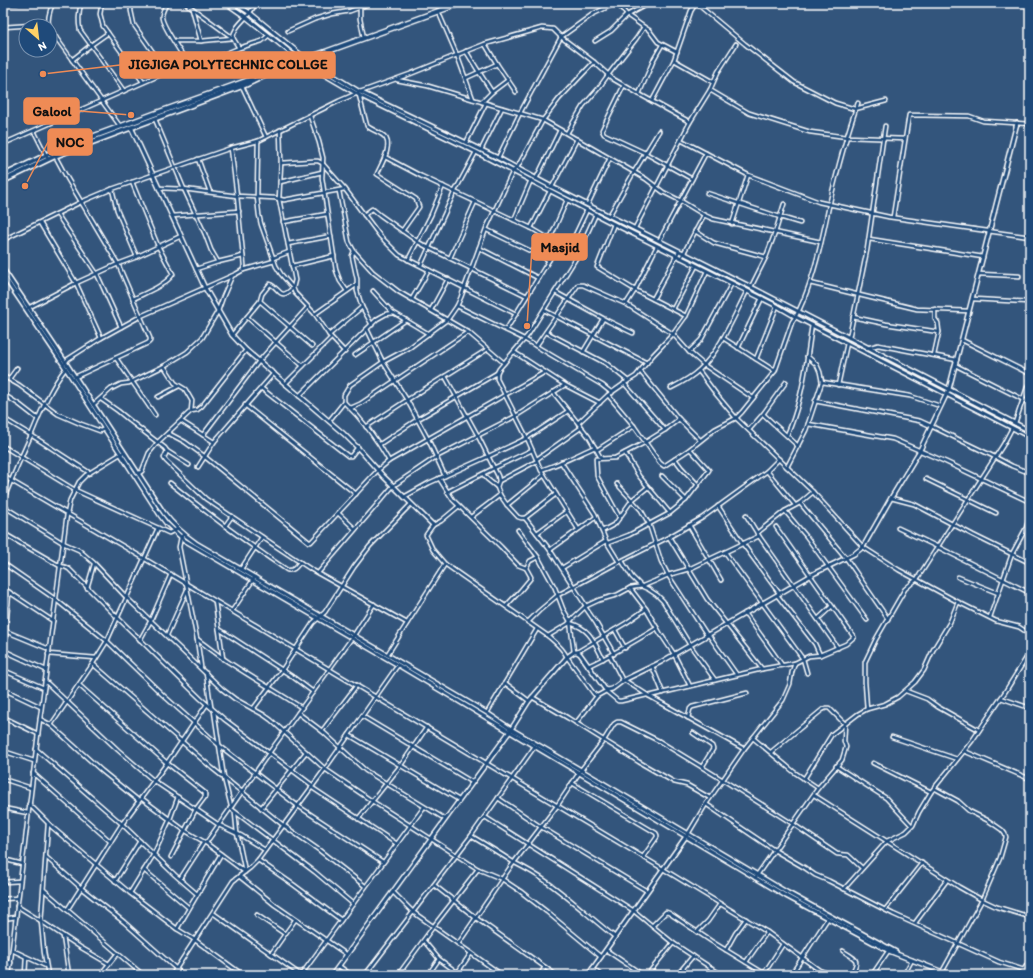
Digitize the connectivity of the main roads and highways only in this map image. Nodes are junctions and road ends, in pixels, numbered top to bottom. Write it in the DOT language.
graph roads {
  1 [pos="226,3"];
  2 [pos="235,3"];
  3 [pos="461,3"];
  4 [pos="306,59"];
  5 [pos="301,61"];
  6 [pos="264,76"];
  7 [pos="358,94"];
  8 [pos="1017,123"];
  9 [pos="130,127"];
  10 [pos="54,154"];
  11 [pos="47,157"];
  12 [pos="3,176"];
  13 [pos="3,181"];
  14 [pos="3,269"];
  15 [pos="3,275"];
  16 [pos="28,308"];
  17 [pos="65,365"];
  18 [pos="949,389"];
  19 [pos="947,394"];
  20 [pos="1030,431"];
  21 [pos="1030,437"];
  22 [pos="122,453"];
  23 [pos="433,525"];
  24 [pos="176,530"];
  25 [pos="182,536"];
  26 [pos="254,579"];
  27 [pos="353,637"];
  28 [pos="510,730"];
  29 [pos="687,835"];
  30 [pos="1030,960"];
  31 [pos="332,975"];
  32 [pos="588,975"];
  33 [pos="950,975"];
  34 [pos="1021,975"];
  1 -- 5 [label="main road"];
  2 -- 4 [label="main road"];
  3 -- 4 [label="highway"];
  4 -- 5 [label="highway"];
  4 -- 7 [label="main road"];
  5 -- 6 [label="highway"];
  5 -- 7 [label="main road"];
  6 -- 9 [label="highway"];
  6 -- 10 [label="highway"];
  7 -- 18 [label="main road"];
  7 -- 19 [label="main road"];
  8 -- 18 [label="main road"];
  9 -- 10 [label="highway"];
  9 -- 23 [label="main road"];
  10 -- 11 [label="highway"];
  11 -- 12 [label="highway"];
  11 -- 13 [label="highway"];
  14 -- 16 [label="main road"];
  15 -- 16 [label="main road"];
  16 -- 17 [label="main road"];
  17 -- 22 [label="main road"];
  17 -- 22 [label="main road"];
  18 -- 19 [label="main road"];
  18 -- 20 [label="main road"];
  19 -- 21 [label="main road"];
  19 -- 28 [label="main road"];
  22 -- 24 [label="main road"];
  22 -- 24 [label="main road"];
  24 -- 25 [label="main road"];
  25 -- 26 [label="main road"];
  25 -- 26 [label="main road"];
  26 -- 27 [label="main road"];
  27 -- 28 [label="main road"];
  27 -- 28 [label="main road"];
  28 -- 29 [label="main road"];
  28 -- 31 [label="main road"];
  29 -- 32 [label="main road"];
  29 -- 33 [label="main road"];
  30 -- 34 [label="main road"];
}
